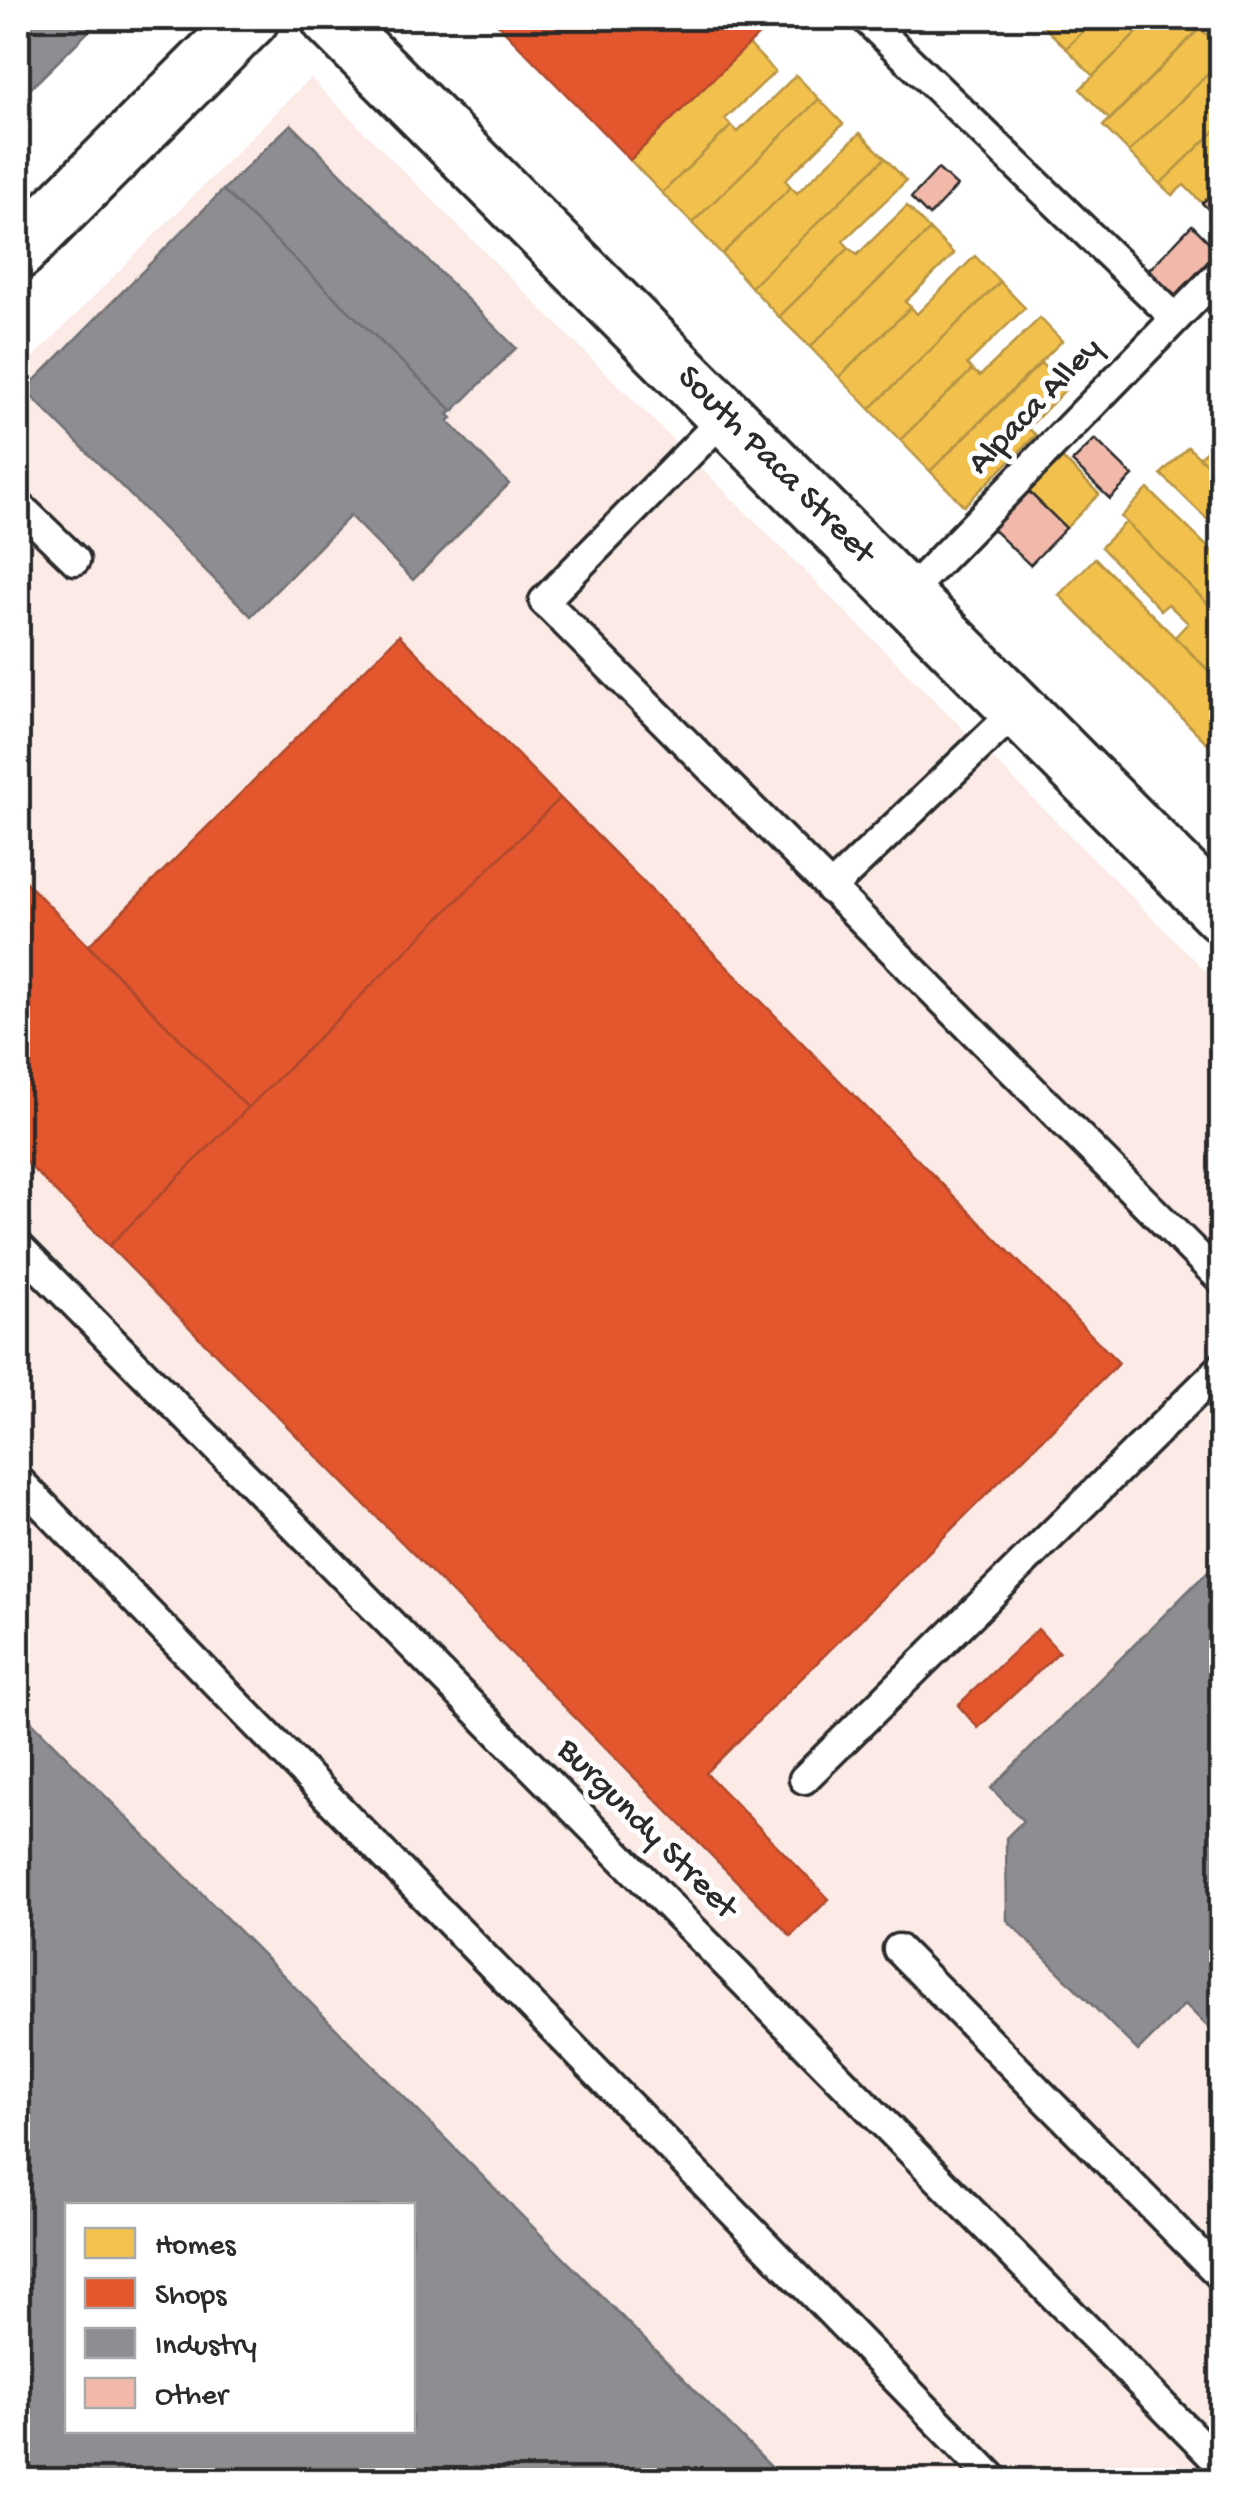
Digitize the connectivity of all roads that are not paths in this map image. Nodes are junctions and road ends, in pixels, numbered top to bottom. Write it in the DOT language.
graph roads {
  1 [pos="252,18"];
  2 [pos="330,18"];
  3 [pos="866,18"];
  4 [pos="18,251"];
  5 [pos="1222,271"];
  6 [pos="1175,318"];
  7 [pos="726,416"];
  8 [pos="18,504"];
  9 [pos="75,560"];
  10 [pos="905,596"];
  11 [pos="1018,710"];
  12 [pos="830,888"];
  13 [pos="1218,904"];
  14 [pos="18,1246"];
  15 [pos="1222,1280"];
  16 [pos="1222,1368"];
  17 [pos="18,1480"];
  18 [pos="804,1779"];
  19 [pos="898,1949"];
  20 [pos="1222,2277"];
  21 [pos="1222,2466"];
  22 [pos="995,2480"];
  1 -- 4 [label="street"];
  2 -- 7 [label="street, South Paca Street"];
  3 -- 6 [label="lane"];
  5 -- 6 [label="lane, Alpaca Alley"];
  6 -- 10 [label="lane, Alpaca Alley"];
  7 -- 10 [label="street, South Paca Street"];
  7 -- 12 [label="lane"];
  8 -- 9 [label="lane"];
  10 -- 11 [label="street, South Paca Street"];
  11 -- 12 [label="lane"];
  11 -- 13 [label="street, South Paca Street"];
  12 -- 15 [label="lane"];
  14 -- 21 [label="lane, Burgundy Street"];
  16 -- 18 [label="lane"];
  17 -- 22 [label="lane"];
  19 -- 20 [label="lane"];
}
